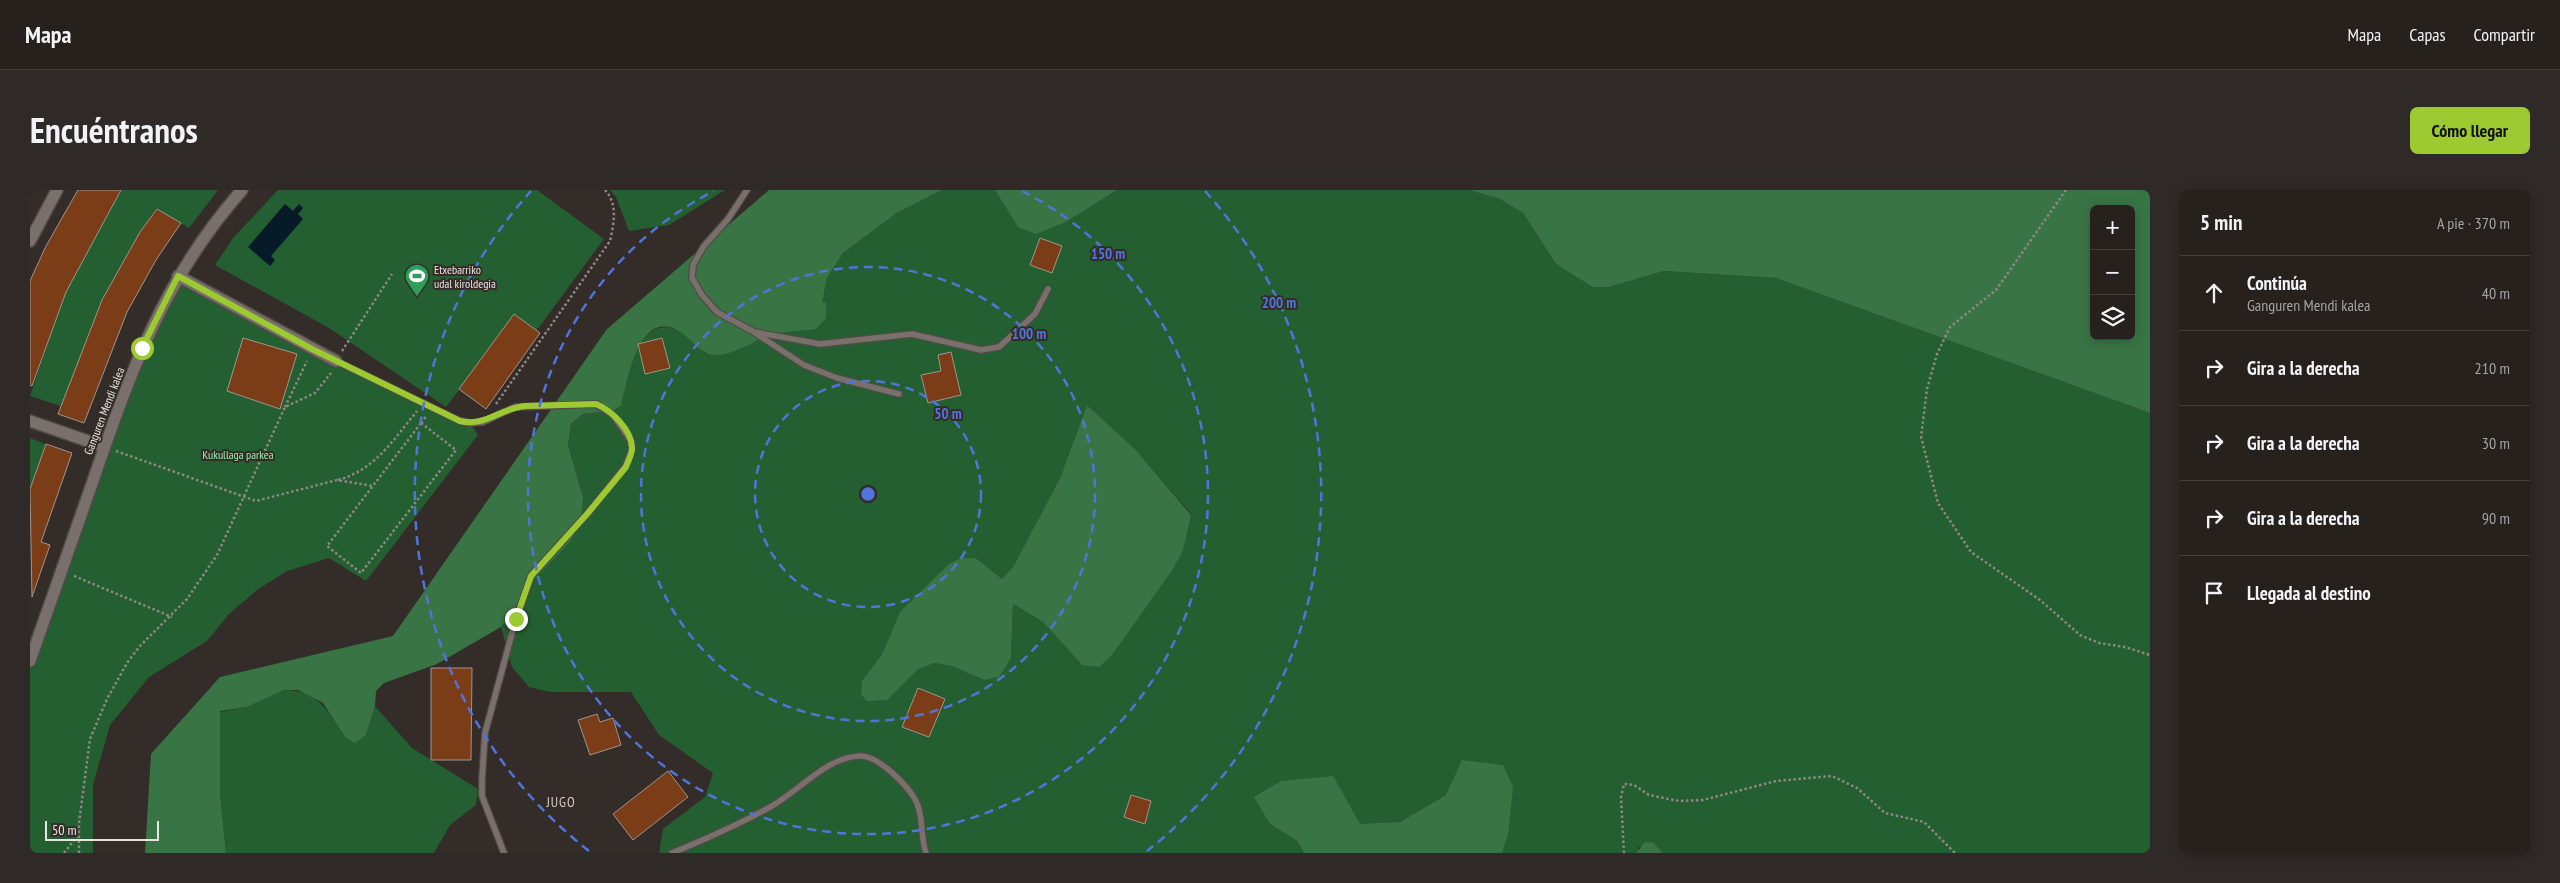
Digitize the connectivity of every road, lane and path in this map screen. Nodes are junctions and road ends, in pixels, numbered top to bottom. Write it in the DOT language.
graph roads {
  1 [pos="58,190"];
  2 [pos="242,190"];
  3 [pos="605,190"];
  4 [pos="747,190"];
  5 [pos="2066,190"];
  6 [pos="30,241"];
  7 [pos="392,274"];
  8 [pos="178,276"];
  9 [pos="1048,289"];
  10 [pos="754,332"];
  11 [pos="312,349"];
  12 [pos="336,361"];
  13 [pos="899,394"];
  14 [pos="423,402"];
  15 [pos="285,406"];
  16 [pos="30,421"];
  17 [pos="483,422"];
  18 [pos="105,447"];
  19 [pos="122,453"];
  20 [pos="337,480"];
  21 [pos="373,486"];
  22 [pos="244,498"];
  23 [pos="75,576"];
  24 [pos="172,617"];
  25 [pos="2150,655"];
  26 [pos="30,661"];
  27 [pos="79,833"];
  28 [pos="64,853"];
  29 [pos="79,853"];
  30 [pos="504,853"];
  31 [pos="672,853"];
  32 [pos="926,853"];
  33 [pos="1624,853"];
  34 [pos="1955,853"];
  1 -- 6 [label="street"];
  2 -- 8 [label="street, Ganguren Mendi kalea"];
  3 -- 17 [label="path"];
  4 -- 10 [label="lane"];
  5 -- 25 [label="path"];
  7 -- 12 [label="path"];
  8 -- 11 [label="street"];
  8 -- 18 [label="street, Ganguren Mendi kalea"];
  9 -- 10 [label="lane"];
  10 -- 13 [label="lane"];
  11 -- 12 [label="street"];
  11 -- 15 [label="path"];
  12 -- 14 [label="lane"];
  12 -- 15 [label="path"];
  14 -- 17 [label="lane"];
  14 -- 20 [label="path"];
  15 -- 22 [label="path"];
  16 -- 18 [label="street"];
  17 -- 30 [label="lane"];
  18 -- 26 [label="street, Ganguren Mendi kalea"];
  19 -- 22 [label="path"];
  20 -- 21 [label="path"];
  20 -- 22 [label="path"];
  21 -- 21 [label="path"];
  22 -- 24 [label="path"];
  23 -- 24 [label="path"];
  24 -- 27 [label="path"];
  27 -- 28 [label="path"];
  27 -- 29 [label="path"];
  31 -- 32 [label="lane"];
  33 -- 34 [label="path"];
}
